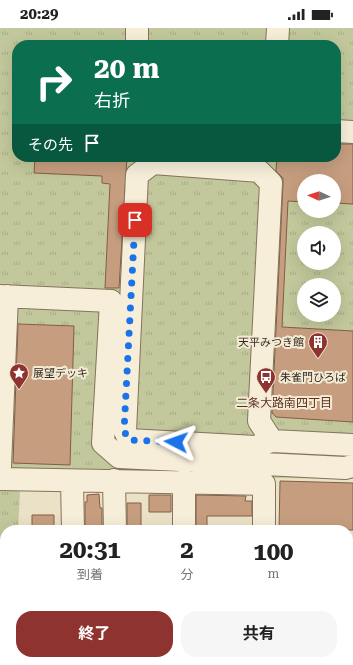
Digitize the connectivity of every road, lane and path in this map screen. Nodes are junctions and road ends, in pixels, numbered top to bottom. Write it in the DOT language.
graph roads {
  1 [pos="138,28"];
  2 [pos="278,28"];
  3 [pos="137,40"];
  4 [pos="277,40"];
  5 [pos="341,131"];
  6 [pos="353,132"];
  7 [pos="3,296"];
  8 [pos="272,441"];
  9 [pos="353,445"];
  10 [pos="0,466"];
  11 [pos="353,466"];
  12 [pos="0,479"];
  13 [pos="114,480"];
  14 [pos="72,481"];
  15 [pos="184,481"];
  16 [pos="73,525"];
  17 [pos="115,525"];
  18 [pos="184,525"];
  19 [pos="264,525"];
  1 -- 3 [label="street"];
  2 -- 4 [label="street"];
  5 -- 6 [label="street"];
  7 -- 10 [label="street"];
  7 -- 11 [label="street"];
  8 -- 8 [label="street"];
  8 -- 9 [label="street"];
  12 -- 14 [label="street"];
  13 -- 14 [label="street"];
  13 -- 15 [label="street"];
  13 -- 17 [label="street"];
  14 -- 16 [label="street"];
  15 -- 18 [label="street"];
  15 -- 19 [label="street"];
}
